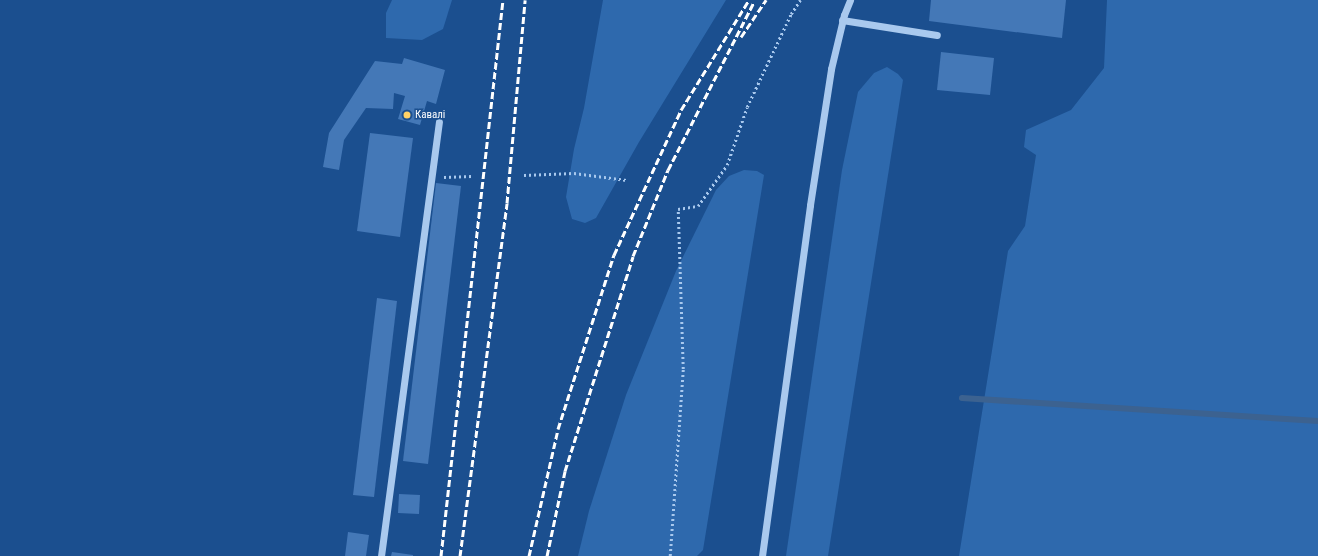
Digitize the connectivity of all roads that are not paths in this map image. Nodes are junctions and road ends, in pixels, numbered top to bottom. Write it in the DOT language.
graph roads {
  1 [pos="850,0"];
  2 [pos="842,20"];
  3 [pos="937,35"];
  4 [pos="439,122"];
  5 [pos="381,556"];
  6 [pos="762,556"];
  1 -- 2 [label="street"];
  2 -- 3 [label="street"];
  2 -- 6 [label="street"];
  4 -- 5 [label="street"];
}
